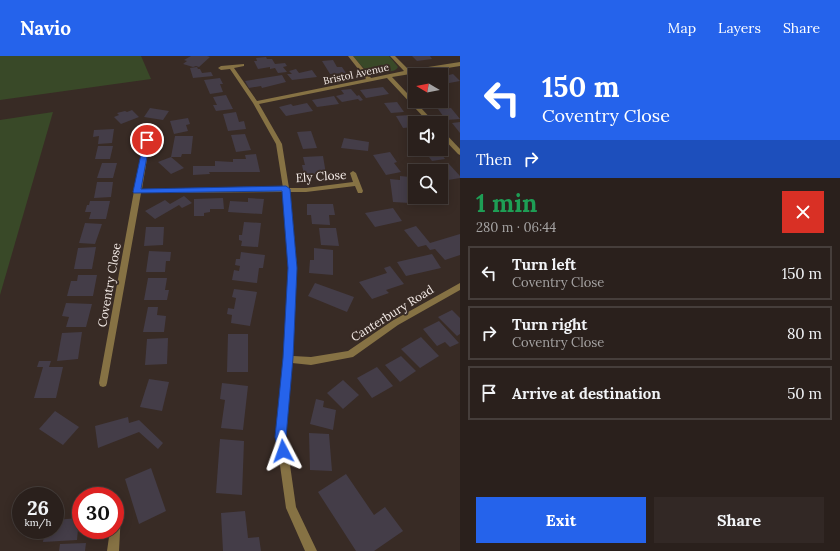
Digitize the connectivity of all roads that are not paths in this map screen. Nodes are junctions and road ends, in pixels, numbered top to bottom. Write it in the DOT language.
graph roads {
  1 [pos="350,56"];
  2 [pos="392,56"];
  3 [pos="460,64"];
  4 [pos="242,65"];
  5 [pos="231,67"];
  6 [pos="221,68"];
  7 [pos="434,68"];
  8 [pos="408,72"];
  9 [pos="388,76"];
  10 [pos="370,80"];
  11 [pos="256,103"];
  12 [pos="425,116"];
  13 [pos="147,140"];
  14 [pos="448,140"];
  15 [pos="460,153"];
  16 [pos="353,173"];
  17 [pos="357,184"];
  18 [pos="286,189"];
  19 [pos="360,191"];
  20 [pos="137,192"];
  21 [pos="460,286"];
  22 [pos="288,358"];
  23 [pos="103,383"];
  24 [pos="114,539"];
  25 [pos="113,551"];
  26 [pos="311,551"];
  1 -- 10 [label="street"];
  2 -- 8 [label="street"];
  3 -- 7 [label="street, Bristol Avenue"];
  4 -- 5 [label="street"];
  5 -- 6 [label="street"];
  5 -- 11 [label="street"];
  8 -- 9 [label="street, Bristol Avenue"];
  9 -- 10 [label="street, Bristol Avenue"];
  9 -- 12 [label="street"];
  10 -- 11 [label="street, Bristol Avenue"];
  11 -- 18 [label="street"];
  13 -- 20 [label="street, Coventry Close"];
  14 -- 15 [label="street"];
  16 -- 17 [label="street, Ely Close"];
  17 -- 18 [label="street, Ely Close"];
  17 -- 19 [label="street, Ely Close"];
  18 -- 20 [label="street"];
  18 -- 22 [label="street"];
  20 -- 23 [label="street, Coventry Close"];
  21 -- 22 [label="street, Canterbury Road"];
  22 -- 26 [label="street"];
  24 -- 25 [label="street"];
}
